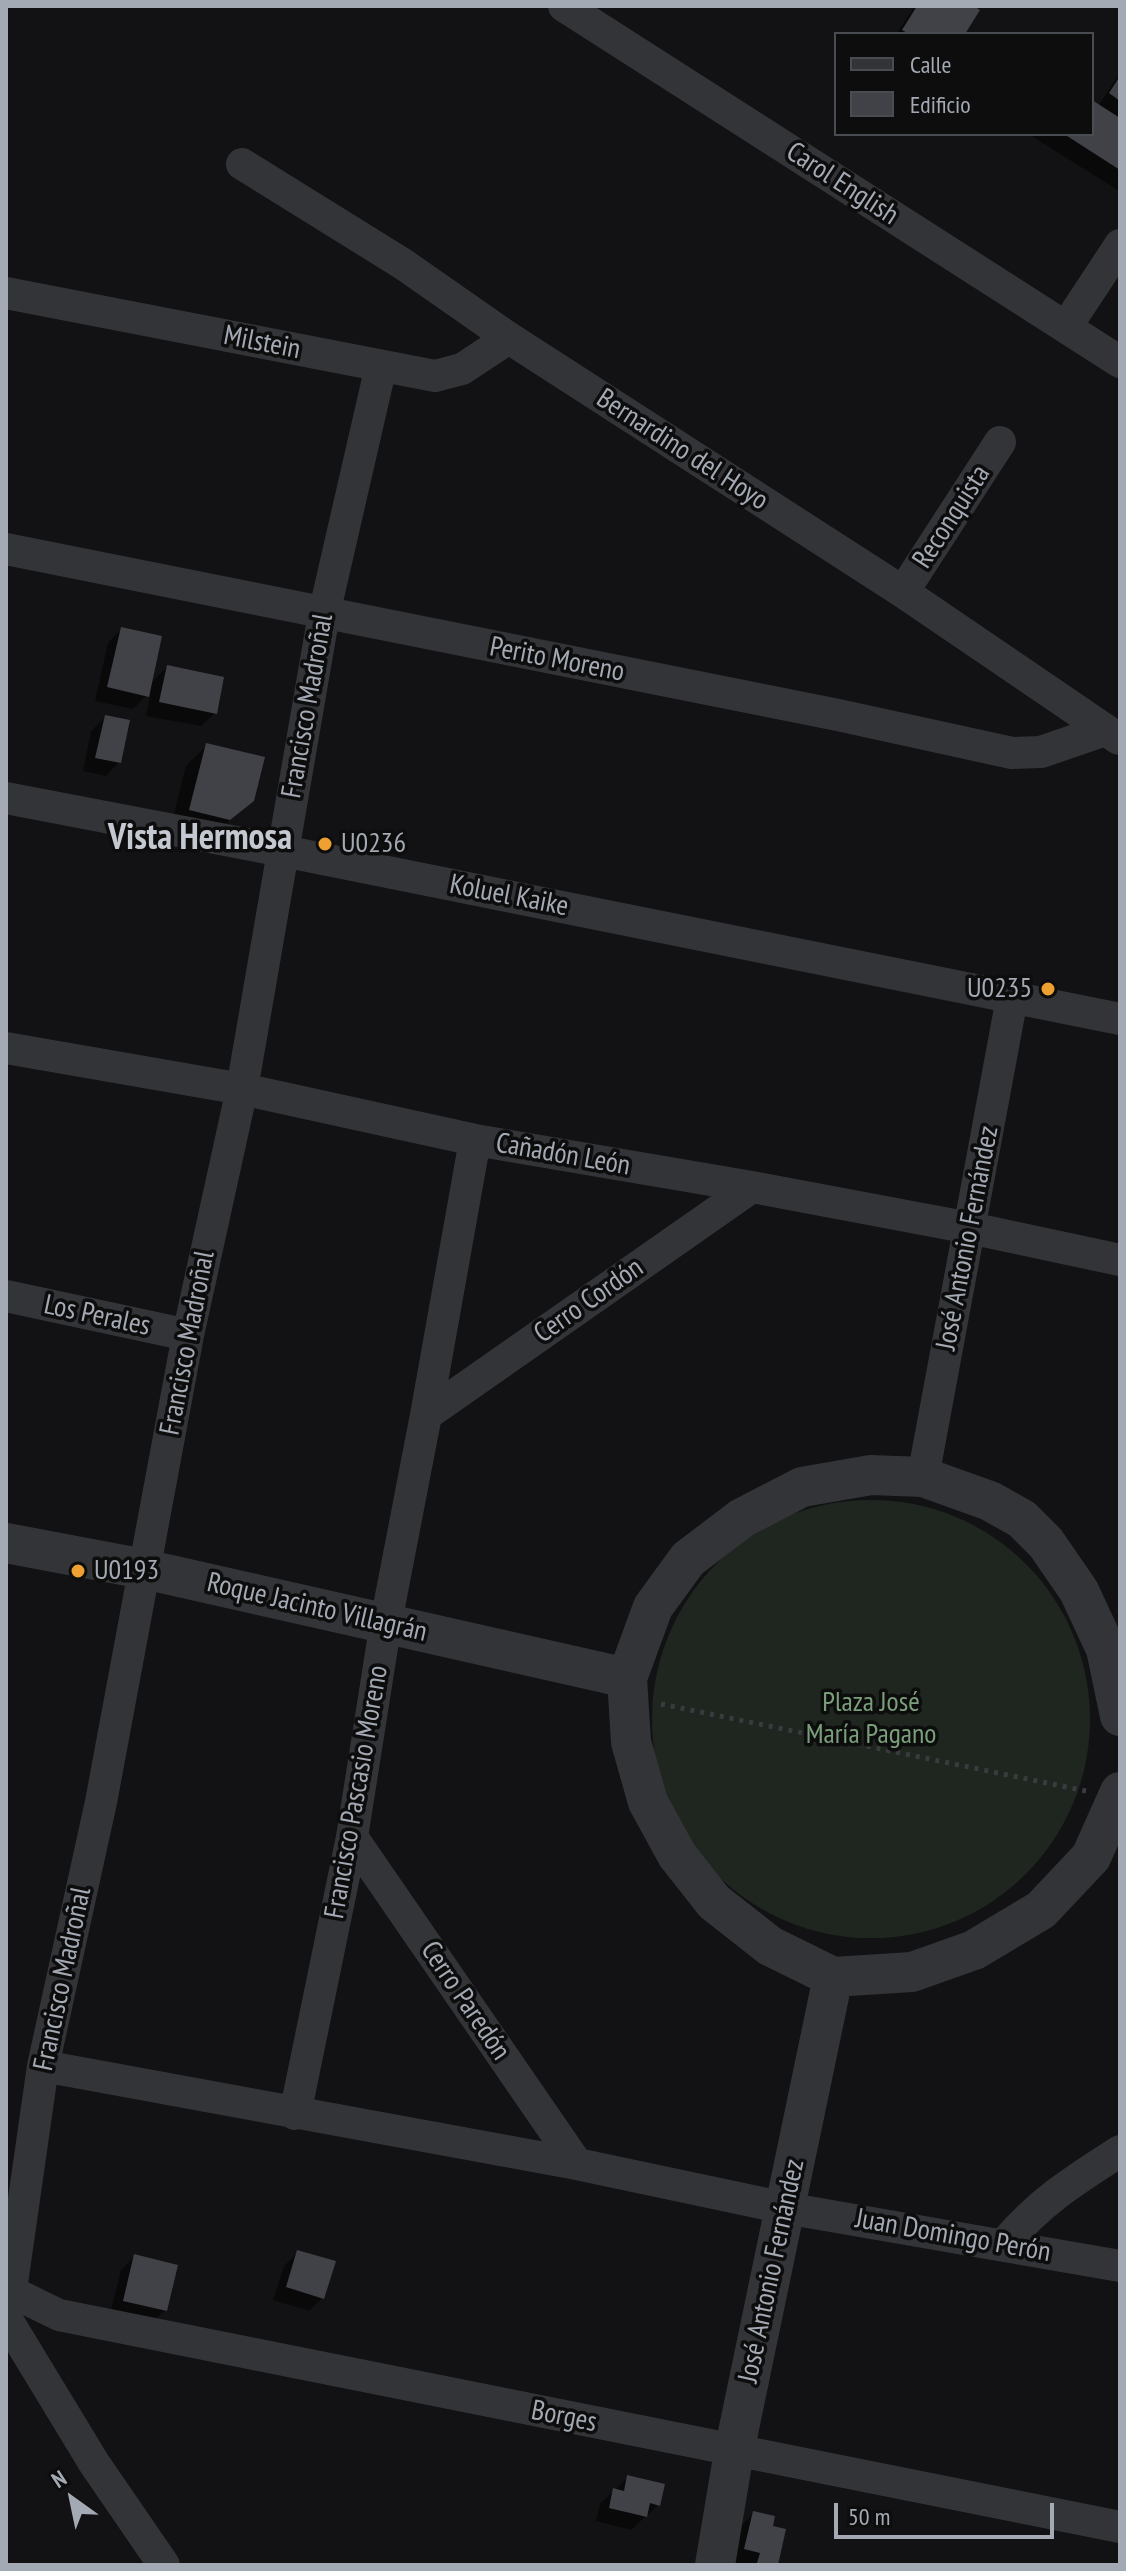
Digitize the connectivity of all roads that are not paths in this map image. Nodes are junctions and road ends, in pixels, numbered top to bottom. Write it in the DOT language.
graph roads {
  1 [pos="564,6"];
  2 [pos="242,164"];
  3 [pos="1120,245"];
  4 [pos="6,293"];
  5 [pos="1066,327"];
  6 [pos="509,338"];
  7 [pos="1120,362"];
  8 [pos="381,366"];
  9 [pos="1000,442"];
  10 [pos="6,549"];
  11 [pos="903,592"];
  12 [pos="324,614"];
  13 [pos="1112,734"];
  14 [pos="6,798"];
  15 [pos="283,851"];
  16 [pos="1012,998"];
  17 [pos="1120,1019"];
  18 [pos="6,1048"];
  19 [pos="242,1089"];
  20 [pos="475,1140"];
  21 [pos="752,1187"];
  22 [pos="970,1228"];
  23 [pos="1120,1260"];
  24 [pos="6,1296"];
  25 [pos="188,1335"];
  26 [pos="426,1415"];
  27 [pos="923,1477"];
  28 [pos="6,1543"];
  29 [pos="144,1569"];
  30 [pos="386,1622"];
  31 [pos="628,1692"];
  32 [pos="1120,1716"];
  33 [pos="1119,1793"];
  34 [pos="352,1837"];
  35 [pos="833,1977"];
  36 [pos="43,2066"];
  37 [pos="295,2114"];
  38 [pos="1120,2151"];
  39 [pos="577,2164"];
  40 [pos="785,2208"];
  41 [pos="1004,2244"];
  42 [pos="1120,2266"];
  43 [pos="8,2314"];
  44 [pos="734,2452"];
  45 [pos="1120,2527"];
  46 [pos="164,2565"];
  47 [pos="715,2565"];
  1 -- 5 [label="street, Carol English"];
  2 -- 6 [label="street, Bernardino del Hoyo"];
  3 -- 5 [label="street"];
  4 -- 8 [label="street, Milstein"];
  5 -- 7 [label="street, Carol English"];
  6 -- 8 [label="street, Milstein"];
  6 -- 11 [label="street, Bernardino del Hoyo"];
  8 -- 12 [label="street, Francisco Madroñal"];
  9 -- 11 [label="street, Reconquista"];
  10 -- 12 [label="street, Perito Moreno"];
  11 -- 13 [label="street, Bernardino del Hoyo"];
  12 -- 13 [label="street, Perito Moreno"];
  12 -- 15 [label="street, Francisco Madroñal"];
  14 -- 15 [label="street, Koluel Kaike"];
  15 -- 16 [label="street, Koluel Kaike"];
  15 -- 19 [label="street, Francisco Madroñal"];
  16 -- 17 [label="street, Koluel Kaike"];
  16 -- 22 [label="street, José Antonio Fernández"];
  18 -- 19 [label="street, Cañadón León"];
  19 -- 20 [label="street, Cañadón León"];
  19 -- 25 [label="street, Francisco Madroñal"];
  20 -- 21 [label="street, Cañadón León"];
  20 -- 26 [label="street, Francisco Pascasio Moreno"];
  21 -- 22 [label="street, Cañadón León"];
  21 -- 26 [label="street, Cerro Cordón"];
  22 -- 23 [label="street, Cañadón León"];
  22 -- 27 [label="street, José Antonio Fernández"];
  24 -- 25 [label="street, Los Perales"];
  25 -- 29 [label="street, Francisco Madroñal"];
  26 -- 30 [label="street, Francisco Pascasio Moreno"];
  27 -- 31 [label="street"];
  27 -- 32 [label="street"];
  28 -- 29 [label="street, Roque Jacinto Villagrán"];
  29 -- 30 [label="street, Roque Jacinto Villagrán"];
  29 -- 36 [label="street, Francisco Madroñal"];
  30 -- 31 [label="street, Roque Jacinto Villagrán"];
  30 -- 34 [label="street, Francisco Pascasio Moreno"];
  31 -- 35 [label="street"];
  33 -- 35 [label="street"];
  34 -- 37 [label="street, Francisco Pascasio Moreno"];
  34 -- 39 [label="street, Cerro Paredón"];
  35 -- 40 [label="street, José Antonio Fernández"];
  36 -- 37 [label="street, Juan Domingo Perón"];
  36 -- 43 [label="street, Francisco Madroñal"];
  37 -- 39 [label="street, Juan Domingo Perón"];
  38 -- 41 [label="street"];
  39 -- 40 [label="street, Juan Domingo Perón"];
  40 -- 41 [label="street, Juan Domingo Perón"];
  40 -- 44 [label="street, José Antonio Fernández"];
  41 -- 42 [label="street, Juan Domingo Perón"];
  43 -- 44 [label="street, Borges"];
  43 -- 46 [label="street"];
  44 -- 45 [label="street, Borges"];
  44 -- 47 [label="street, José Antonio Fernández"];
}
